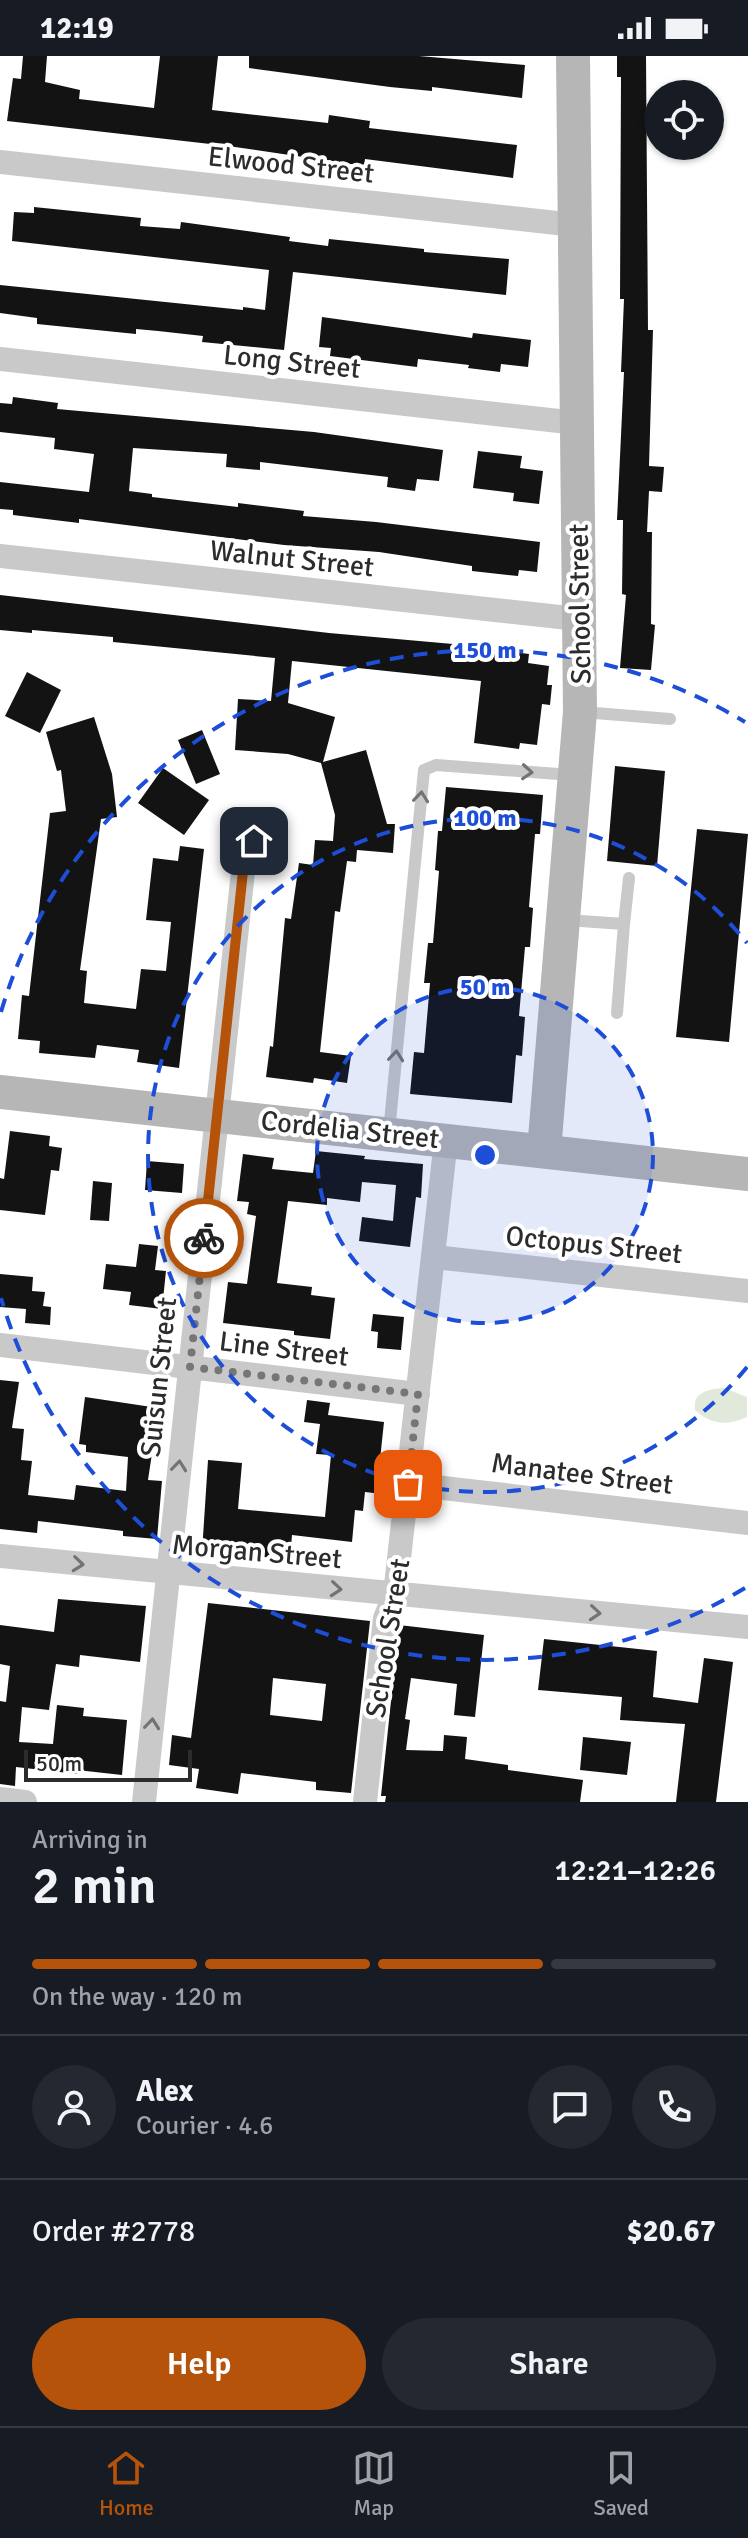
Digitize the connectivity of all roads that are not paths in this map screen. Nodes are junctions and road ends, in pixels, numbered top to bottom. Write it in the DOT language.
graph roads {
  1 [pos="573,56"];
  2 [pos="0,162"];
  3 [pos="575,225"];
  4 [pos="0,359"];
  5 [pos="577,423"];
  6 [pos="0,556"];
  7 [pos="578,619"];
  8 [pos="580,712"];
  9 [pos="670,719"];
  10 [pos="575,776"];
  11 [pos="264,820"];
  12 [pos="629,878"];
  13 [pos="563,920"];
  14 [pos="624,924"];
  15 [pos="617,1013"];
  16 [pos="0,1092"];
  17 [pos="218,1115"];
  18 [pos="389,1134"];
  19 [pos="446,1140"];
  20 [pos="544,1151"];
  21 [pos="748,1174"];
  22 [pos="434,1257"];
  23 [pos="748,1291"];
  24 [pos="0,1345"];
  25 [pos="190,1367"];
  26 [pos="418,1394"];
  27 [pos="408,1484"];
  28 [pos="748,1523"];
  29 [pos="0,1556"];
  30 [pos="167,1573"];
  31 [pos="395,1594"];
  32 [pos="748,1627"];
  33 [pos="0,1799"];
  34 [pos="25,1802"];
  35 [pos="144,1802"];
  36 [pos="365,1802"];
  1 -- 3 [label="street, School Street"];
  2 -- 3 [label="street, Elwood Street"];
  3 -- 5 [label="street, School Street"];
  4 -- 5 [label="street, Long Street"];
  5 -- 7 [label="street, School Street"];
  6 -- 7 [label="street, Walnut Street"];
  7 -- 8 [label="street, School Street"];
  8 -- 9 [label="lane"];
  8 -- 10 [label="street, School Street"];
  10 -- 13 [label="street, School Street"];
  18 -- 10 [label="lane, one-way"];
  11 -- 17 [label="street, Suisun Street"];
  12 -- 14 [label="lane"];
  13 -- 14 [label="lane"];
  13 -- 20 [label="street, School Street"];
  14 -- 15 [label="lane"];
  16 -- 17 [label="street, Cordelia Street"];
  17 -- 18 [label="street, Cordelia Street"];
  17 -- 25 [label="street, Suisun Street"];
  18 -- 19 [label="street, Cordelia Street"];
  19 -- 20 [label="street, Cordelia Street"];
  19 -- 22 [label="street, School Street"];
  20 -- 21 [label="street, Cordelia Street"];
  22 -- 23 [label="street, Octopus Street"];
  22 -- 26 [label="street, School Street"];
  24 -- 25 [label="street, Line Street"];
  25 -- 26 [label="street, Line Street"];
  30 -- 25 [label="street, Suisun Street, one-way"];
  26 -- 27 [label="street, School Street"];
  27 -- 28 [label="street, Manatee Street"];
  27 -- 31 [label="street, School Street"];
  29 -- 30 [label="street, Morgan Street, one-way"];
  30 -- 31 [label="street, Morgan Street, one-way"];
  35 -- 30 [label="street, Suisun Street, one-way"];
  31 -- 32 [label="street, Morgan Street, one-way"];
  31 -- 36 [label="street, School Street"];
  33 -- 34 [label="street"];
}
